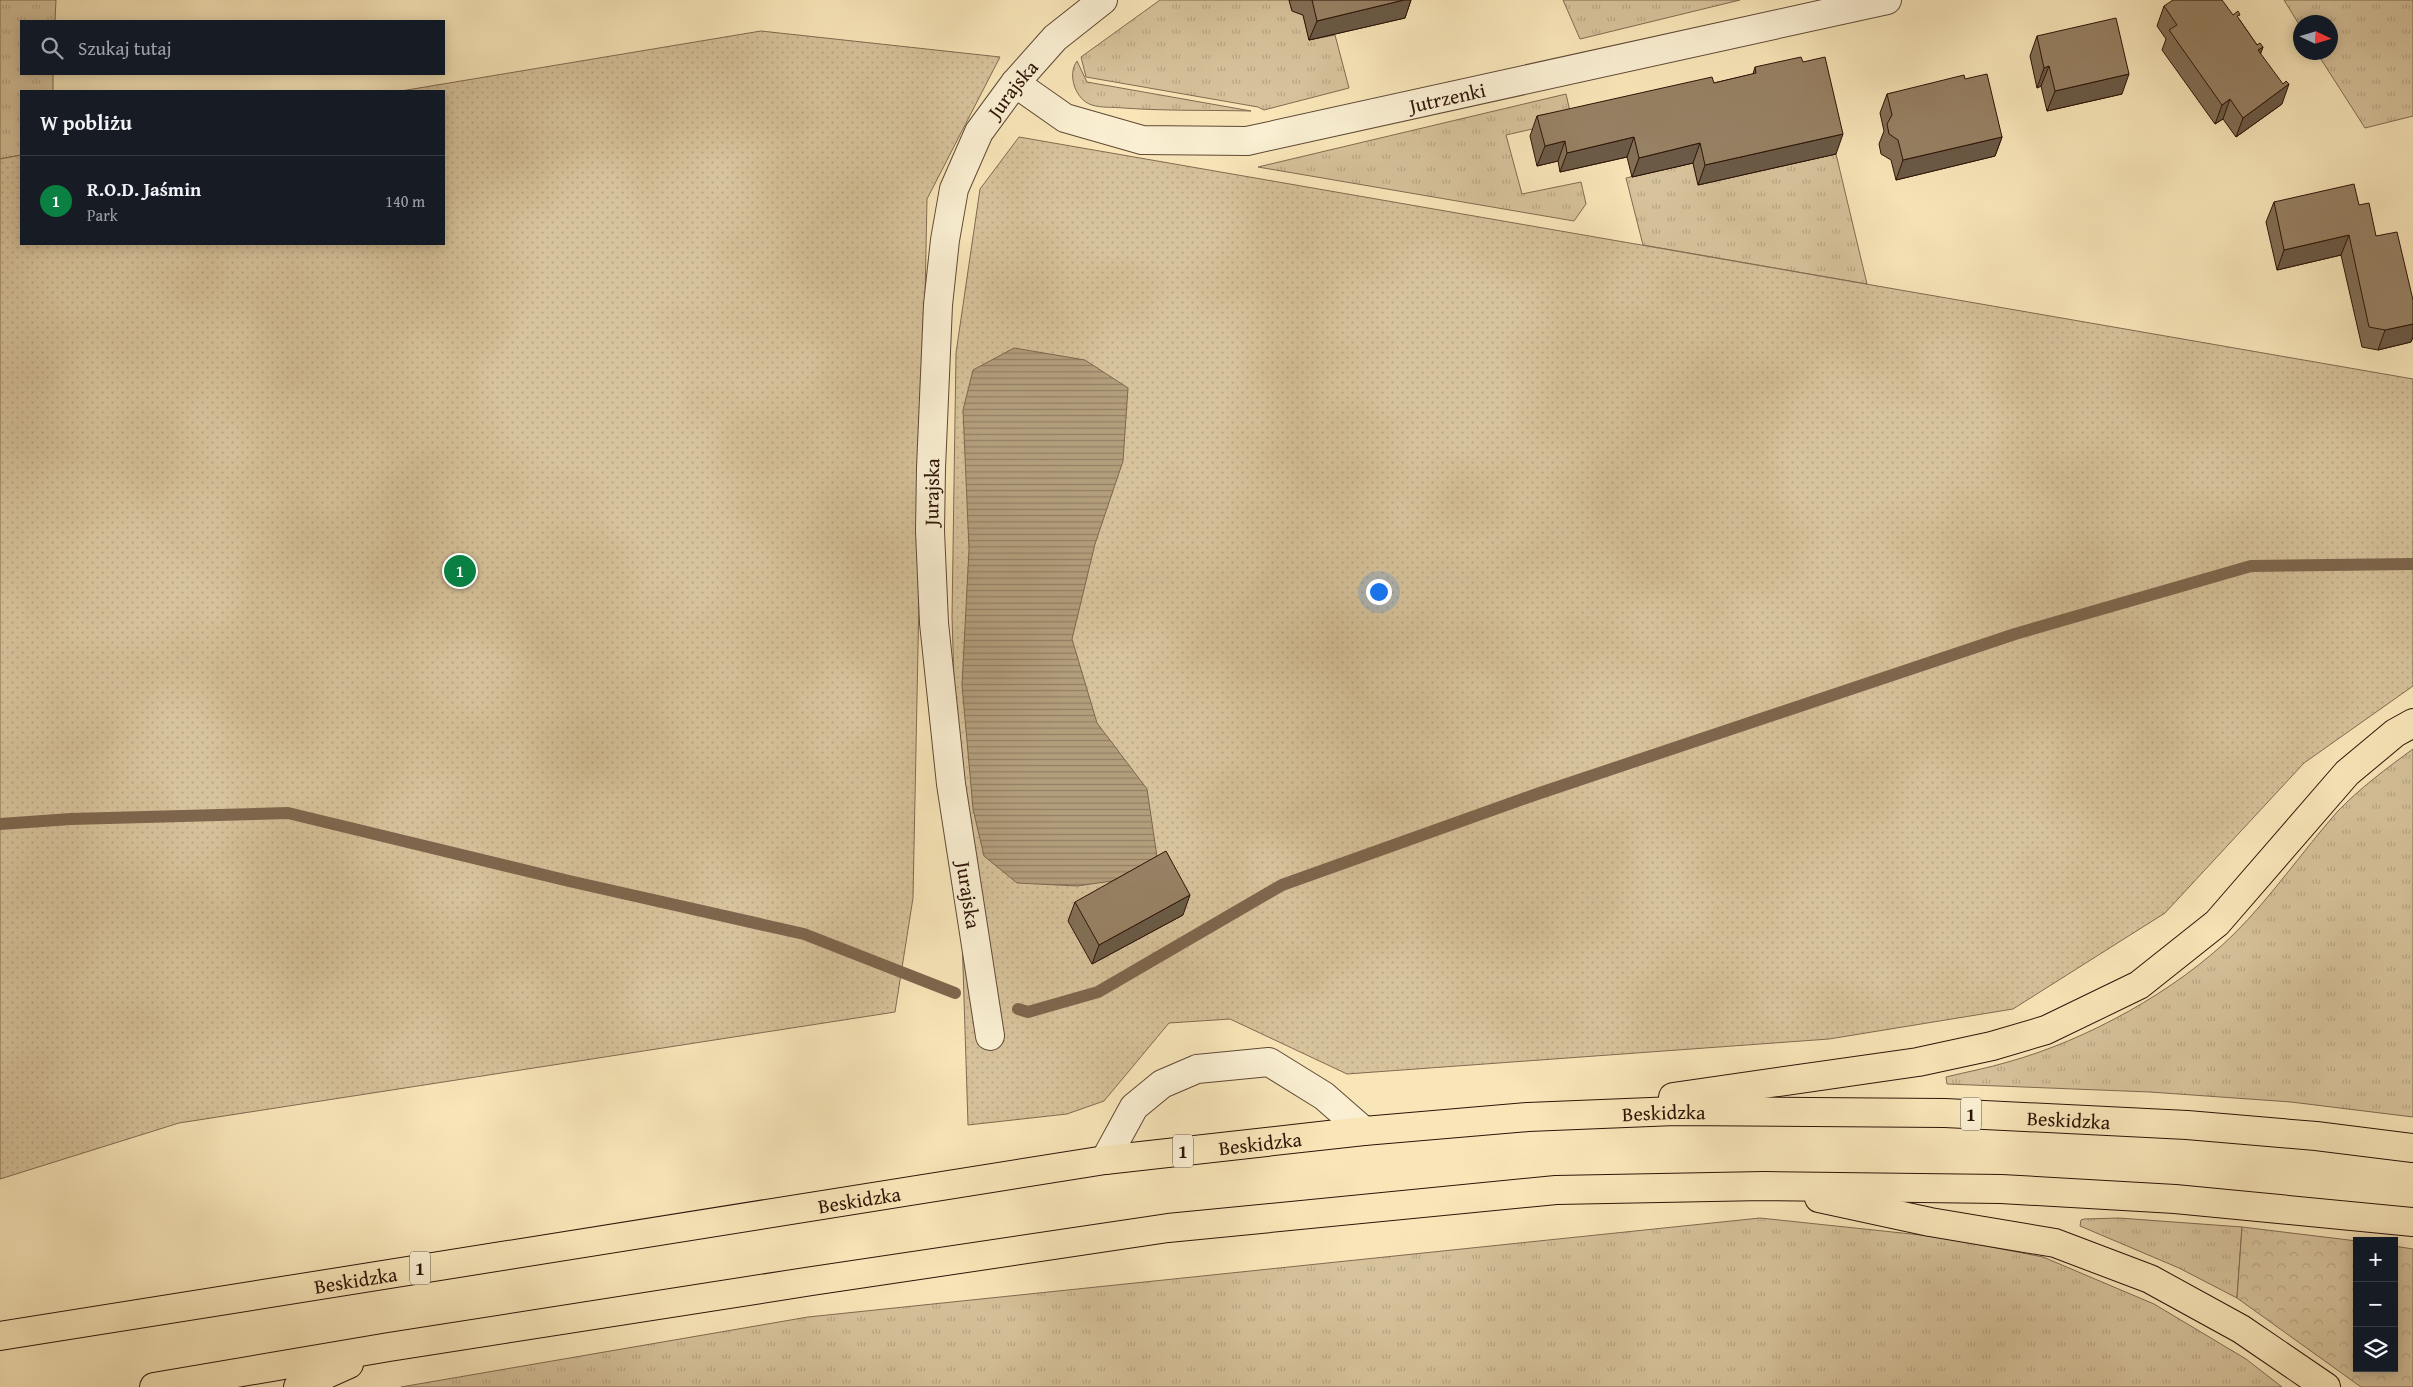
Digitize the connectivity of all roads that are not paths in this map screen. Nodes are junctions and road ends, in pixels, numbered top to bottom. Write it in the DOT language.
graph roads {
  1 [pos="1102,0"];
  2 [pos="1887,0"];
  3 [pos="1016,83"];
  4 [pos="2413,723"];
  5 [pos="990,1036"];
  6 [pos="1528,1117"];
  7 [pos="1364,1131"];
  8 [pos="2413,1148"];
  9 [pos="1105,1160"];
  10 [pos="1764,1186"];
  11 [pos="2413,1222"];
  12 [pos="0,1336"];
  13 [pos="389,1347"];
  14 [pos="154,1387"];
  15 [pos="298,1387"];
  16 [pos="2326,1387"];
  1 -- 3 [label="street, Jurajska"];
  2 -- 3 [label="street, Jutrzenki"];
  3 -- 5 [label="street, Jurajska"];
  4 -- 6 [label="main road"];
  6 -- 7 [label="main road, Beskidzka / 1"];
  6 -- 8 [label="main road, Beskidzka / 1"];
  7 -- 9 [label="main road, Beskidzka / 1"];
  7 -- 9 [label="street"];
  9 -- 12 [label="main road, Beskidzka / 1"];
  10 -- 11 [label="main road"];
  10 -- 13 [label="main road"];
  10 -- 16 [label="main road"];
  13 -- 14 [label="main road"];
  13 -- 15 [label="main road"];
}
